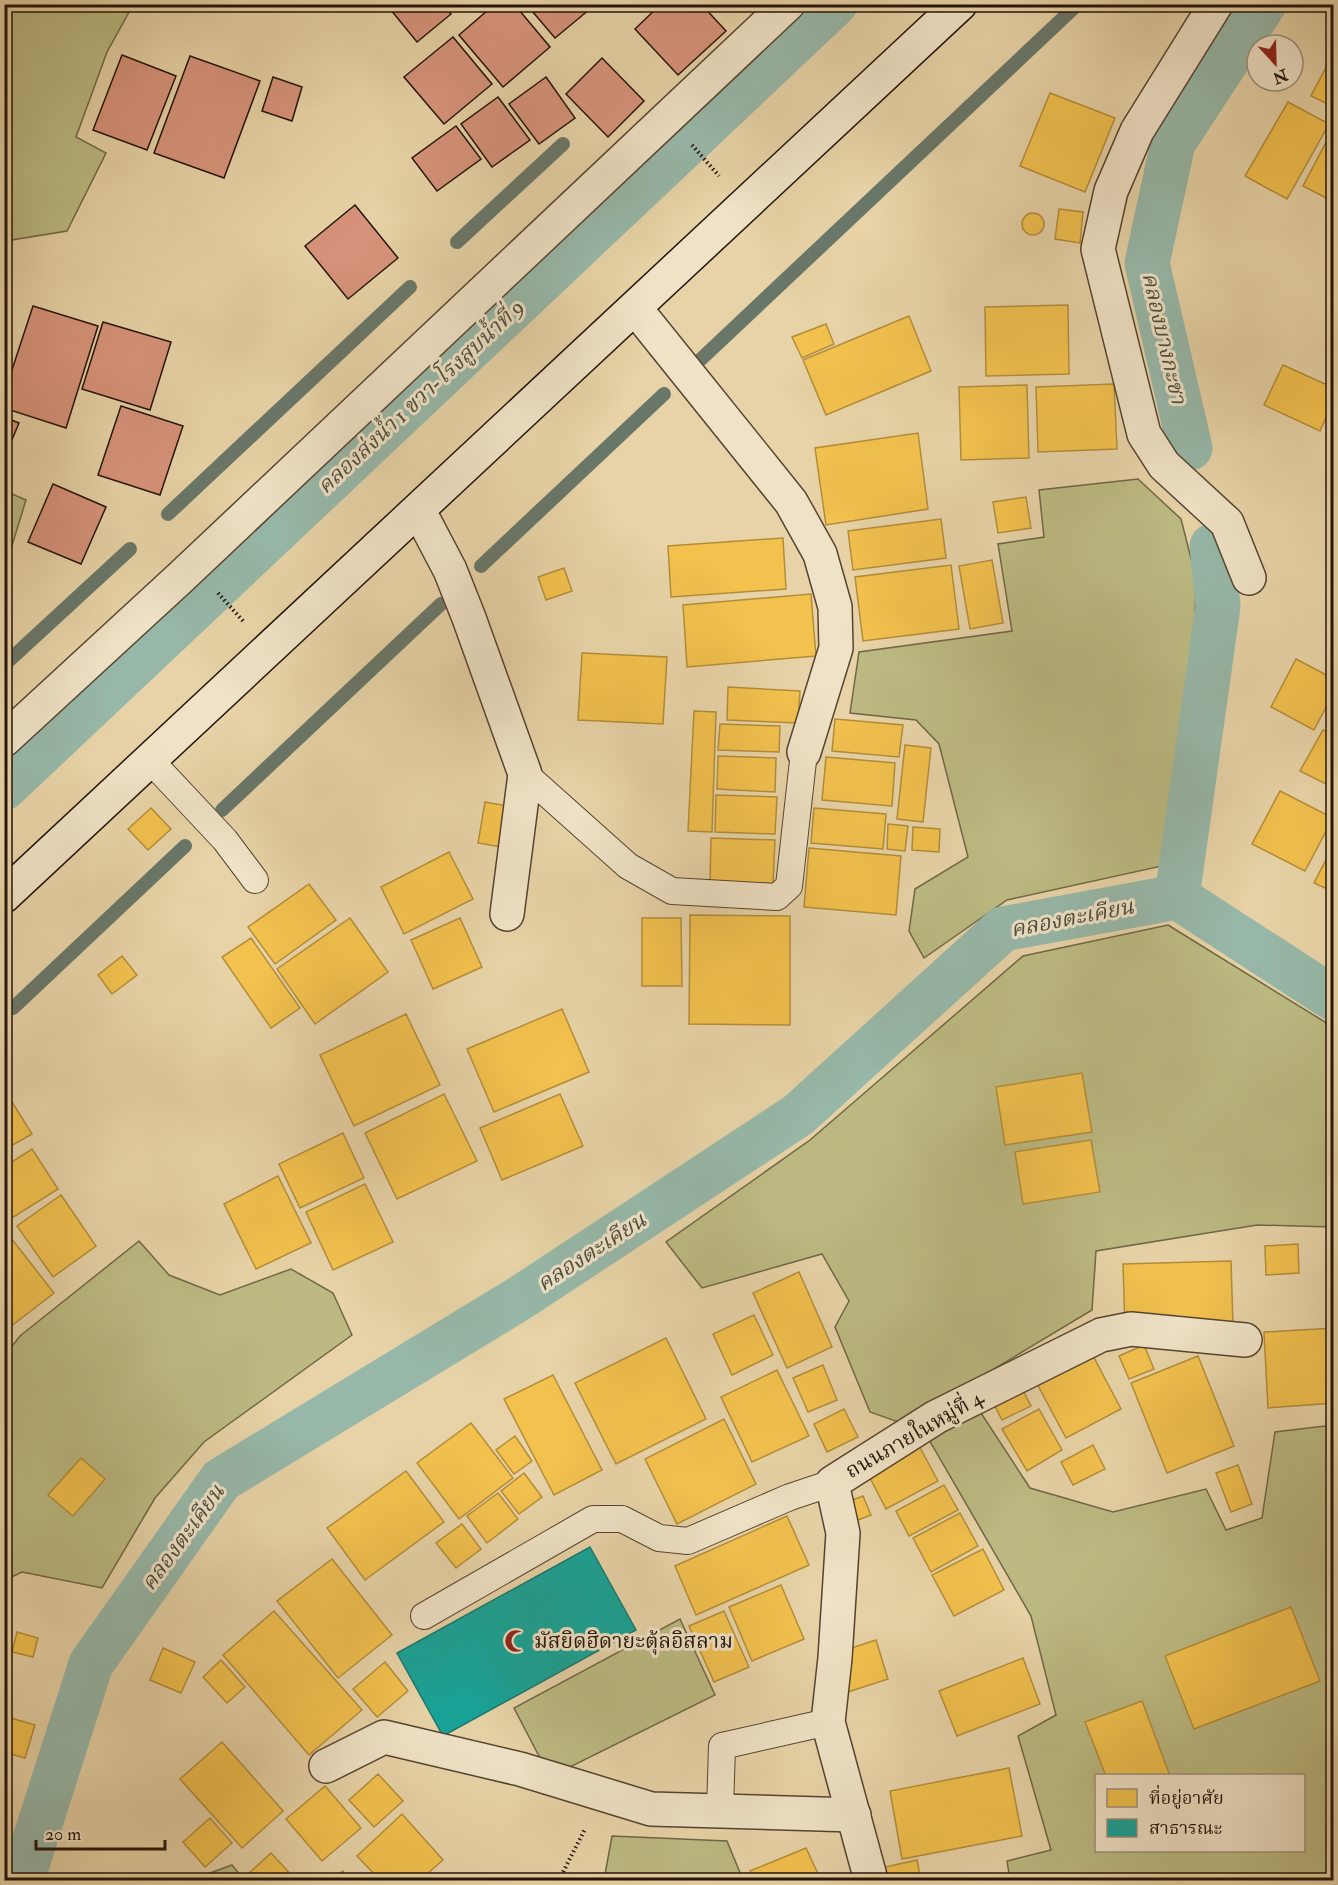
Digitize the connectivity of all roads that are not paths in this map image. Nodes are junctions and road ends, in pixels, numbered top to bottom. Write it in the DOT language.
graph roads {
  1 [pos="788,4"];
  2 [pos="960,4"];
  3 [pos="1216,4"];
  4 [pos="635,308"];
  5 [pos="419,511"];
  6 [pos="1249,578"];
  7 [pos="4,740"];
  8 [pos="804,752"];
  9 [pos="150,760"];
  10 [pos="525,774"];
  11 [pos="255,880"];
  12 [pos="4,896"];
  13 [pos="507,914"];
  14 [pos="1245,1340"];
  15 [pos="832,1483"];
  16 [pos="424,1616"];
  17 [pos="828,1722"];
  18 [pos="326,1766"];
  19 [pos="720,1810"];
  20 [pos="854,1815"];
  21 [pos="872,1881"];
  1 -- 7 [label="street"];
  2 -- 4 [label="street"];
  3 -- 6 [label="street"];
  4 -- 5 [label="street"];
  4 -- 8 [label="street"];
  5 -- 9 [label="street"];
  5 -- 10 [label="street"];
  8 -- 10 [label="lane"];
  9 -- 11 [label="lane"];
  9 -- 12 [label="street"];
  10 -- 13 [label="street"];
  14 -- 15 [label="street, ถนนภายในหมู่ที่ 4"];
  15 -- 16 [label="lane"];
  15 -- 17 [label="street, ถนนภายในหมู่ที่ 4"];
  17 -- 19 [label="lane"];
  17 -- 20 [label="street, ถนนภายในหมู่ที่ 4"];
  18 -- 19 [label="street"];
  19 -- 20 [label="street"];
  20 -- 21 [label="street, ถนนภายในหมู่ที่ 4"];
}
